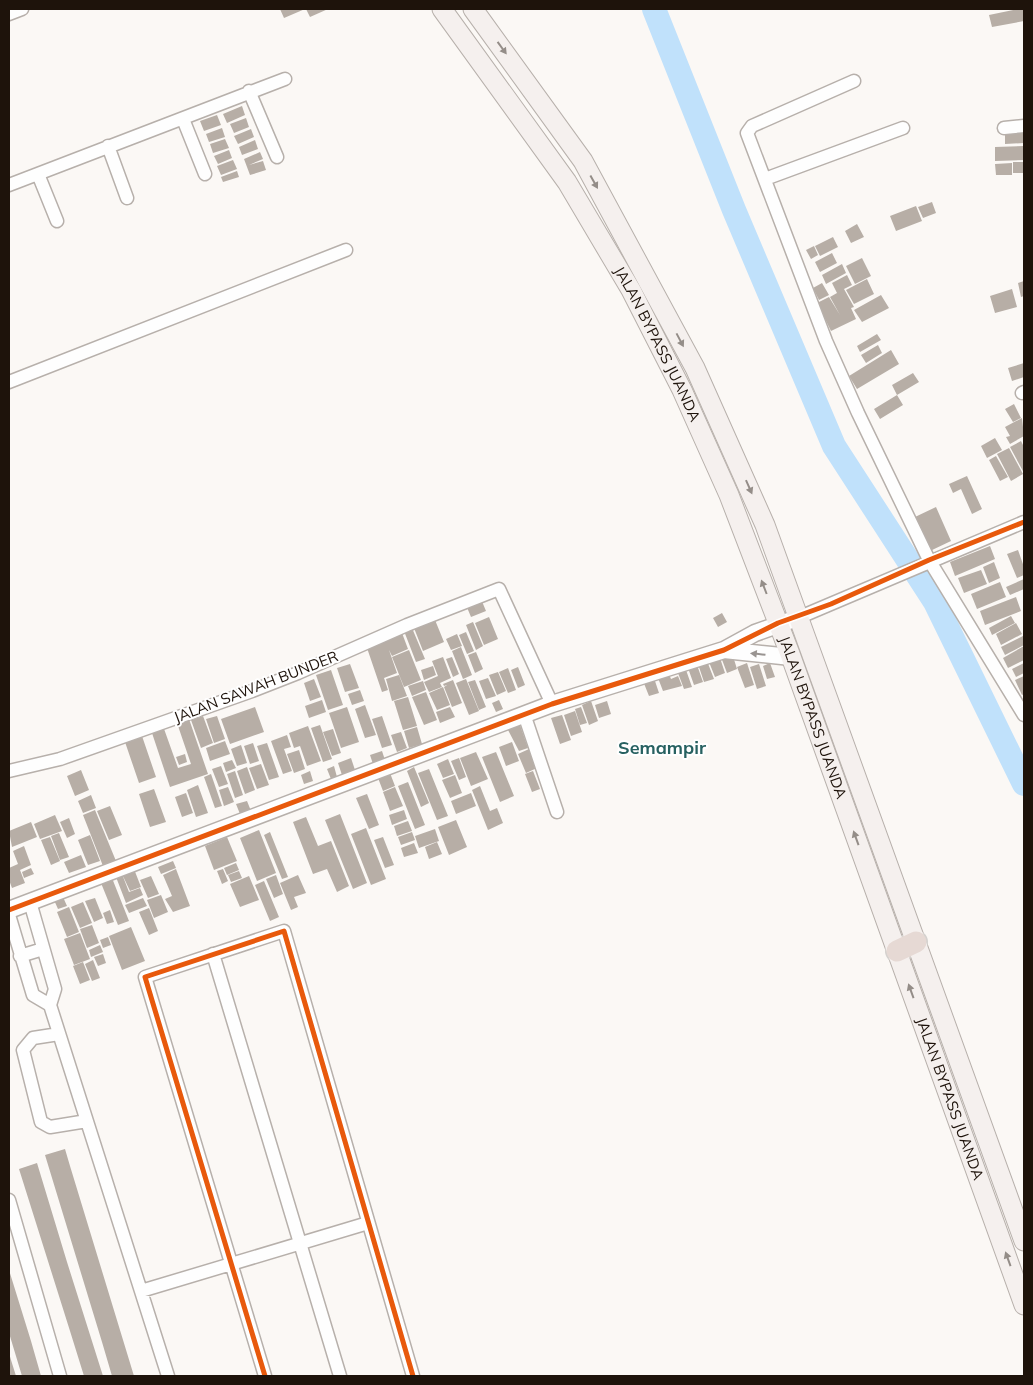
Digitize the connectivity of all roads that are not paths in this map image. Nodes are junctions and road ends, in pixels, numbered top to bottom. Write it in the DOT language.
graph roads {
  1 [pos="22,9"];
  2 [pos="442,9"];
  3 [pos="474,9"];
  4 [pos="9,14"];
  5 [pos="285,79"];
  6 [pos="854,81"];
  7 [pos="249,92"];
  8 [pos="183,119"];
  9 [pos="1024,126"];
  10 [pos="903,128"];
  11 [pos="1004,128"];
  12 [pos="108,146"];
  13 [pos="277,157"];
  14 [pos="38,174"];
  15 [pos="205,174"];
  16 [pos="765,180"];
  17 [pos="9,185"];
  18 [pos="127,198"];
  19 [pos="57,221"];
  20 [pos="346,250"];
  21 [pos="662,308"];
  22 [pos="644,320"];
  23 [pos="9,382"];
  24 [pos="1024,522"];
  25 [pos="926,562"];
  26 [pos="800,616"];
  27 [pos="778,623"];
  28 [pos="724,650"];
  29 [pos="791,657"];
  30 [pos="552,704"];
  31 [pos="524,714"];
  32 [pos="1024,715"];
  33 [pos="9,771"];
  34 [pos="557,812"];
  35 [pos="30,902"];
  36 [pos="9,910"];
  37 [pos="9,915"];
  38 [pos="916,942"];
  39 [pos="43,949"];
  40 [pos="897,951"];
  41 [pos="213,954"];
  42 [pos="20,956"];
  43 [pos="50,1005"];
  44 [pos="60,1034"];
  45 [pos="87,1121"];
  46 [pos="9,1200"];
  47 [pos="368,1223"];
  48 [pos="1024,1241"];
  49 [pos="299,1244"];
  50 [pos="231,1264"];
  51 [pos="141,1291"];
  52 [pos="1024,1305"];
  53 [pos="60,1376"];
  54 [pos="168,1376"];
  55 [pos="265,1376"];
  56 [pos="340,1376"];
  57 [pos="413,1376"];
  1 -- 4 [label="street"];
  2 -- 22 [label="main road, JALAN BYPASS JUANDA"];
  3 -- 21 [label="main road, JALAN BYPASS JUANDA, one-way"];
  5 -- 7 [label="street"];
  6 -- 16 [label="street"];
  7 -- 8 [label="street"];
  7 -- 13 [label="street"];
  8 -- 12 [label="street"];
  8 -- 15 [label="street"];
  9 -- 11 [label="street"];
  10 -- 16 [label="street"];
  12 -- 14 [label="street"];
  12 -- 18 [label="street"];
  14 -- 17 [label="street"];
  14 -- 19 [label="street"];
  16 -- 25 [label="street"];
  20 -- 23 [label="street"];
  21 -- 22 [label="main road"];
  21 -- 26 [label="main road, JALAN BYPASS JUANDA, one-way"];
  27 -- 22 [label="main road, JALAN BYPASS JUANDA, one-way"];
  24 -- 25 [label="street"];
  25 -- 26 [label="street"];
  25 -- 32 [label="street"];
  26 -- 27 [label="street"];
  26 -- 38 [label="main road, JALAN BYPASS JUANDA"];
  27 -- 28 [label="street"];
  27 -- 29 [label="main road, JALAN BYPASS JUANDA"];
  29 -- 28 [label="street, one-way"];
  28 -- 30 [label="street"];
  40 -- 29 [label="main road, JALAN BYPASS JUANDA, one-way"];
  30 -- 31 [label="street"];
  30 -- 33 [label="street, JALAN SAWAH BUNDER"];
  31 -- 34 [label="street"];
  31 -- 35 [label="street"];
  35 -- 36 [label="street"];
  35 -- 39 [label="street"];
  37 -- 42 [label="street"];
  38 -- 40 [label="highway"];
  38 -- 48 [label="main road, JALAN BYPASS JUANDA"];
  39 -- 42 [label="street"];
  39 -- 43 [label="street"];
  52 -- 40 [label="main road, JALAN BYPASS JUANDA, one-way"];
  41 -- 47 [label="street"];
  41 -- 49 [label="street"];
  41 -- 50 [label="street"];
  42 -- 43 [label="street"];
  43 -- 44 [label="street"];
  44 -- 45 [label="street"];
  44 -- 45 [label="street"];
  45 -- 51 [label="street"];
  46 -- 53 [label="street"];
  47 -- 49 [label="street"];
  47 -- 57 [label="street"];
  49 -- 50 [label="street"];
  49 -- 56 [label="street"];
  50 -- 51 [label="street"];
  50 -- 55 [label="street"];
  51 -- 54 [label="street"];
}
